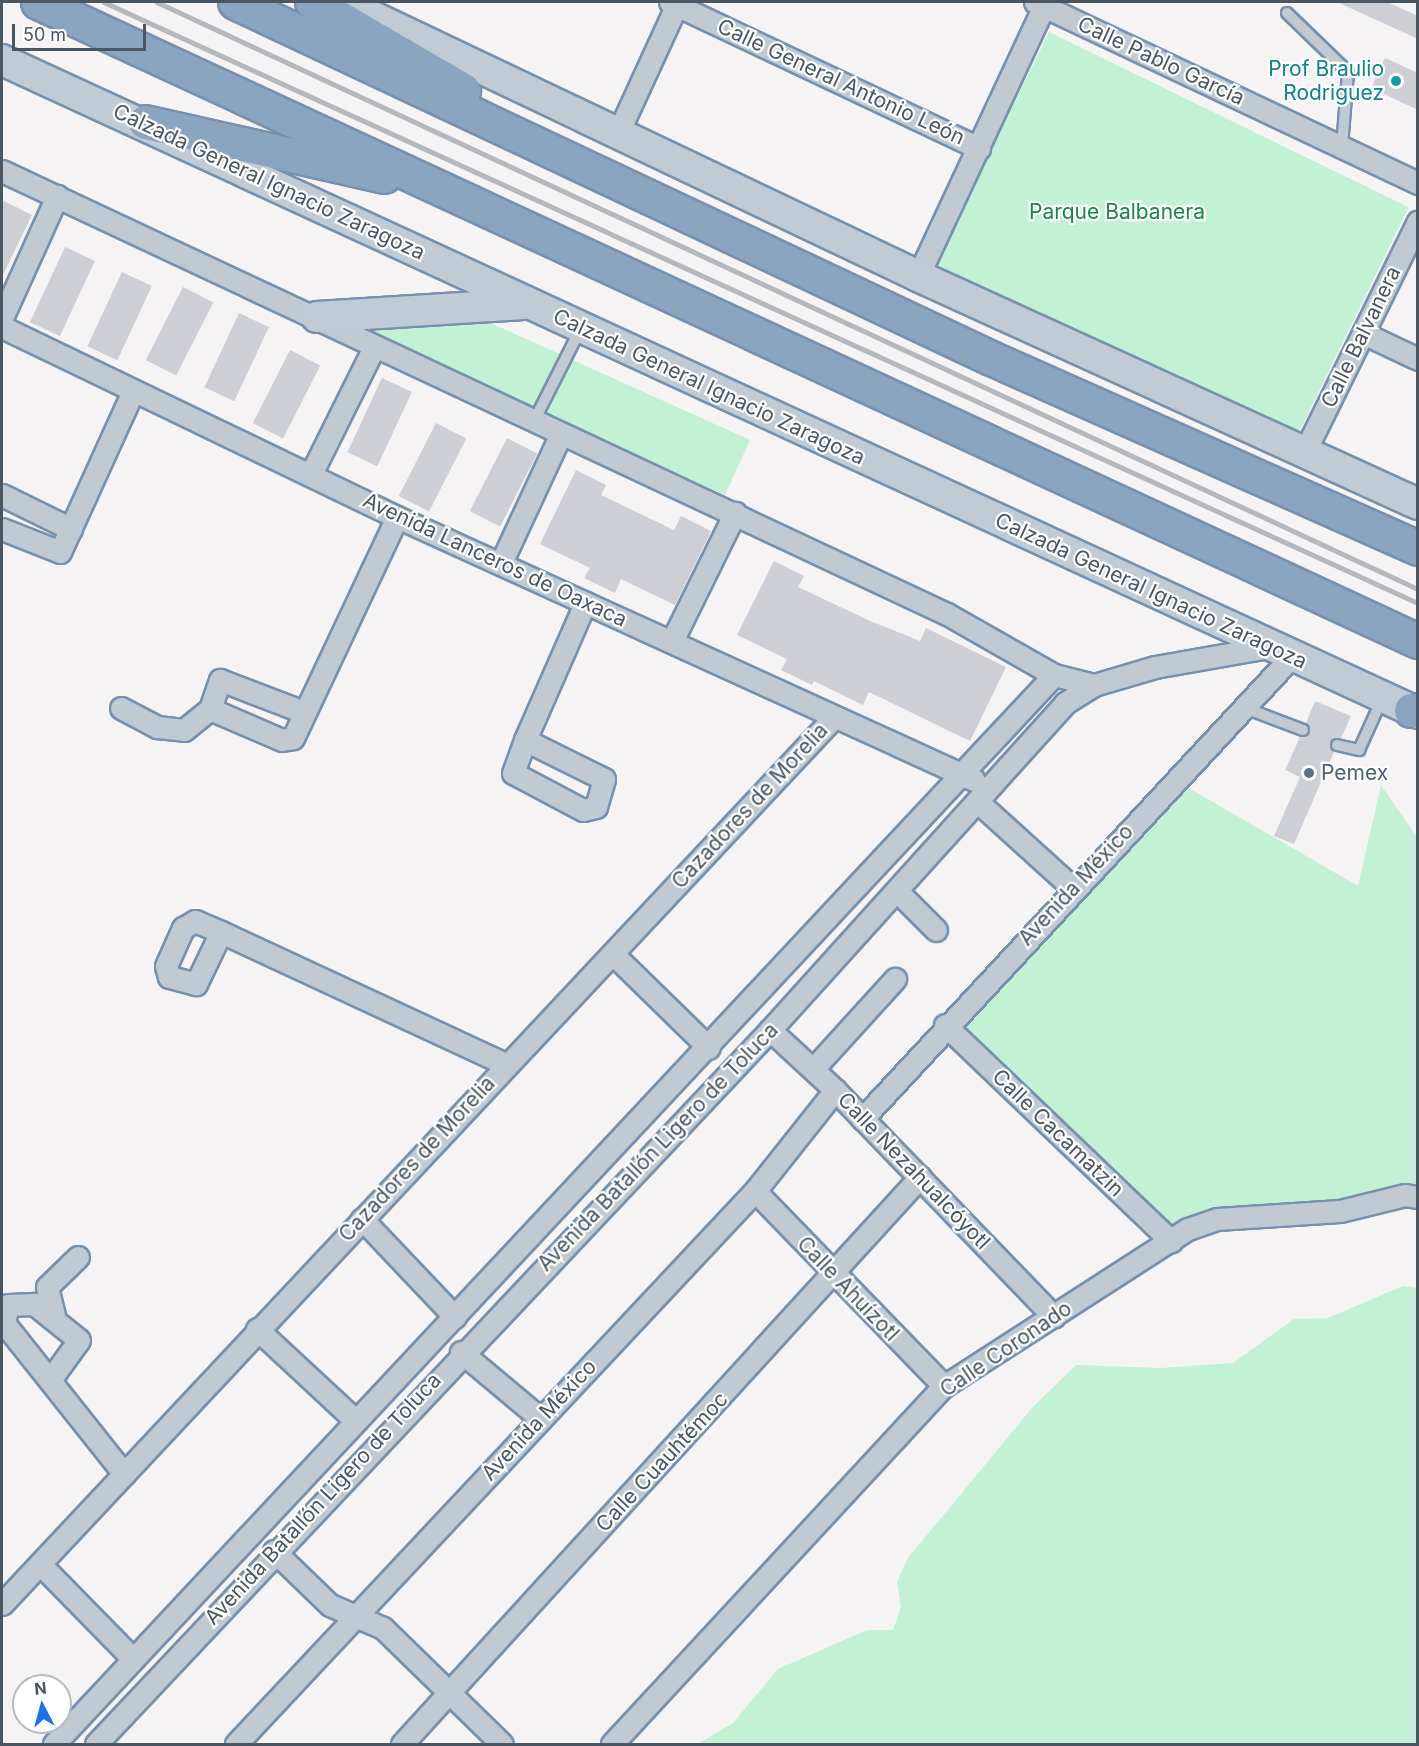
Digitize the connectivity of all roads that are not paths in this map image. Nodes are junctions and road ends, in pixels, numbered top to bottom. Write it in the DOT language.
graph roads {
  1 [pos="38,2"];
  2 [pos="235,2"];
  3 [pos="312,2"];
  4 [pos="342,2"];
  5 [pos="675,3"];
  6 [pos="1041,3"];
  7 [pos="1287,13"];
  8 [pos="2,60"];
  9 [pos="145,122"];
  10 [pos="618,133"];
  11 [pos="524,137"];
  12 [pos="1342,147"];
  13 [pos="979,148"];
  14 [pos="2,171"];
  15 [pos="1418,183"];
  16 [pos="446,189"];
  17 [pos="57,196"];
  18 [pos="1418,221"];
  19 [pos="918,276"];
  20 [pos="530,304"];
  21 [pos="317,317"];
  22 [pos="2,318"];
  23 [pos="2,327"];
  24 [pos="581,328"];
  25 [pos="1363,333"];
  26 [pos="374,347"];
  27 [pos="1418,359"];
  28 [pos="133,391"];
  29 [pos="534,422"];
  30 [pos="561,434"];
  31 [pos="1304,453"];
  32 [pos="311,474"];
  33 [pos="2,495"];
  34 [pos="1418,504"];
  35 [pos="735,513"];
  36 [pos="398,517"];
  37 [pos="2,529"];
  38 [pos="70,529"];
  39 [pos="1418,548"];
  40 [pos="501,563"];
  41 [pos="585,603"];
  42 [pos="672,641"];
  43 [pos="1418,642"];
  44 [pos="1283,651"];
  45 [pos="1054,675"];
  46 [pos="1094,685"];
  47 [pos="121,708"];
  48 [pos="1245,708"];
  49 [pos="1407,708"];
  50 [pos="210,709"];
  51 [pos="303,712"];
  52 [pos="834,717"];
  53 [pos="1303,730"];
  54 [pos="525,740"];
  55 [pos="1337,745"];
  56 [pos="963,776"];
  57 [pos="992,786"];
  58 [pos="978,802"];
  59 [pos="1073,888"];
  60 [pos="897,891"];
  61 [pos="936,930"];
  62 [pos="221,932"];
  63 [pos="613,954"];
  64 [pos="895,979"];
  65 [pos="945,1025"];
  66 [pos="770,1030"];
  67 [pos="709,1048"];
  68 [pos="506,1064"];
  69 [pos="813,1069"];
  70 [pos="835,1090"];
  71 [pos="862,1119"];
  72 [pos="920,1177"];
  73 [pos="755,1191"];
  74 [pos="1418,1197"];
  75 [pos="362,1219"];
  76 [pos="1171,1241"];
  77 [pos="78,1257"];
  78 [pos="834,1276"];
  79 [pos="54,1315"];
  80 [pos="455,1317"];
  81 [pos="1054,1317"];
  82 [pos="257,1329"];
  83 [pos="460,1352"];
  84 [pos="50,1380"];
  85 [pos="944,1386"];
  86 [pos="541,1419"];
  87 [pos="356,1421"];
  88 [pos="124,1474"];
  89 [pos="274,1551"];
  90 [pos="40,1564"];
  91 [pos="2,1604"];
  92 [pos="351,1618"];
  93 [pos="133,1659"];
  94 [pos="449,1693"];
  95 [pos="54,1744"];
  96 [pos="96,1744"];
  97 [pos="236,1744"];
  98 [pos="402,1744"];
  99 [pos="502,1744"];
  100 [pos="612,1744"];
  1 -- 16 [label="highway"];
  2 -- 11 [label="highway"];
  3 -- 11 [label="highway"];
  4 -- 10 [label="main road"];
  5 -- 10 [label="street"];
  5 -- 13 [label="street, Calle General Antonio León"];
  6 -- 12 [label="street, Calle Pablo García"];
  6 -- 13 [label="street"];
  7 -- 12 [label="lane"];
  8 -- 9 [label="main road, Calzada General Ignacio Zaragoza"];
  9 -- 16 [label="highway"];
  9 -- 20 [label="main road, Calzada General Ignacio Zaragoza"];
  10 -- 19 [label="main road"];
  11 -- 39 [label="highway"];
  12 -- 15 [label="street, Calle Pablo García"];
  13 -- 19 [label="street"];
  14 -- 17 [label="street"];
  16 -- 43 [label="highway"];
  17 -- 21 [label="street"];
  17 -- 22 [label="street"];
  18 -- 25 [label="street, Calle Balvanera"];
  19 -- 31 [label="main road"];
  20 -- 21 [label="main road"];
  20 -- 24 [label="main road, Calzada General Ignacio Zaragoza"];
  21 -- 26 [label="street"];
  23 -- 28 [label="street, Avenida Lanceros de Oaxaca"];
  24 -- 29 [label="lane"];
  24 -- 44 [label="main road, Calzada General Ignacio Zaragoza"];
  25 -- 27 [label="street"];
  25 -- 31 [label="street, Calle Balvanera"];
  26 -- 29 [label="street"];
  26 -- 32 [label="street"];
  28 -- 32 [label="street, Avenida Lanceros de Oaxaca"];
  28 -- 38 [label="street"];
  29 -- 30 [label="street"];
  30 -- 35 [label="street"];
  30 -- 40 [label="street"];
  31 -- 34 [label="main road"];
  32 -- 36 [label="street, Avenida Lanceros de Oaxaca"];
  33 -- 38 [label="street"];
  35 -- 42 [label="street"];
  35 -- 45 [label="street"];
  36 -- 40 [label="street, Avenida Lanceros de Oaxaca"];
  36 -- 51 [label="street"];
  37 -- 38 [label="street"];
  40 -- 41 [label="street, Avenida Lanceros de Oaxaca"];
  41 -- 42 [label="street, Avenida Lanceros de Oaxaca"];
  41 -- 54 [label="street"];
  42 -- 52 [label="street, Avenida Lanceros de Oaxaca"];
  44 -- 46 [label="street, Avenida Batallón Ligero de Toluca"];
  44 -- 48 [label="street, Avenida México"];
  44 -- 49 [label="main road, Calzada General Ignacio Zaragoza"];
  45 -- 46 [label="street"];
  45 -- 56 [label="street, Avenida Batallón Ligero de Toluca"];
  46 -- 57 [label="street, Avenida Batallón Ligero de Toluca"];
  47 -- 50 [label="street"];
  48 -- 53 [label="lane"];
  48 -- 59 [label="street, Avenida México"];
  49 -- 55 [label="lane"];
  50 -- 51 [label="street"];
  50 -- 51 [label="street"];
  52 -- 56 [label="street, Avenida Lanceros de Oaxaca"];
  52 -- 63 [label="street, Cazadores de Morelia"];
  56 -- 57 [label="street, Avenida Lanceros de Oaxaca"];
  56 -- 67 [label="street, Avenida Batallón Ligero de Toluca"];
  57 -- 58 [label="street, Avenida Batallón Ligero de Toluca"];
  58 -- 59 [label="street"];
  58 -- 60 [label="street, Avenida Batallón Ligero de Toluca"];
  59 -- 65 [label="street, Avenida México"];
  60 -- 61 [label="street"];
  60 -- 66 [label="street, Avenida Batallón Ligero de Toluca"];
  62 -- 68 [label="street"];
  63 -- 67 [label="street"];
  63 -- 68 [label="street, Cazadores de Morelia"];
  64 -- 69 [label="street"];
  65 -- 71 [label="street, Avenida México"];
  65 -- 76 [label="street, Calle Cacamatzin"];
  66 -- 69 [label="street, Calle Nezahualcóyotl"];
  66 -- 83 [label="street, Avenida Batallón Ligero de Toluca"];
  67 -- 80 [label="street, Avenida Batallón Ligero de Toluca"];
  68 -- 75 [label="street, Cazadores de Morelia"];
  69 -- 70 [label="street, Calle Nezahualcóyotl"];
  70 -- 71 [label="street, Calle Nezahualcóyotl"];
  70 -- 73 [label="street, Avenida México"];
  71 -- 72 [label="street, Calle Nezahualcóyotl"];
  72 -- 78 [label="street, Calle Cuauhtémoc"];
  72 -- 81 [label="street, Calle Nezahualcóyotl"];
  73 -- 78 [label="street, Calle Ahuízotl"];
  73 -- 86 [label="street, Avenida México"];
  74 -- 76 [label="street, Calle Coronado"];
  75 -- 80 [label="street"];
  75 -- 82 [label="street, Cazadores de Morelia"];
  76 -- 81 [label="street, Calle Coronado"];
  77 -- 79 [label="street"];
  78 -- 85 [label="street, Calle Ahuízotl"];
  78 -- 94 [label="street, Calle Cuauhtémoc"];
  79 -- 84 [label="street"];
  79 -- 84 [label="street"];
  80 -- 87 [label="street, Avenida Batallón Ligero de Toluca"];
  81 -- 85 [label="street, Calle Coronado"];
  82 -- 87 [label="street"];
  82 -- 88 [label="street, Cazadores de Morelia"];
  83 -- 86 [label="street"];
  83 -- 89 [label="street, Avenida Batallón Ligero de Toluca"];
  84 -- 88 [label="street"];
  85 -- 100 [label="street, Calle Coronado"];
  86 -- 92 [label="street, Avenida México"];
  87 -- 93 [label="street, Avenida Batallón Ligero de Toluca"];
  88 -- 90 [label="street, Cazadores de Morelia"];
  89 -- 92 [label="street"];
  89 -- 96 [label="street, Avenida Batallón Ligero de Toluca"];
  90 -- 91 [label="street, Cazadores de Morelia"];
  90 -- 93 [label="street"];
  92 -- 94 [label="street"];
  92 -- 97 [label="street, Avenida México"];
  93 -- 95 [label="street, Avenida Batallón Ligero de Toluca"];
  94 -- 98 [label="street, Calle Cuauhtémoc"];
  94 -- 99 [label="street"];
}
